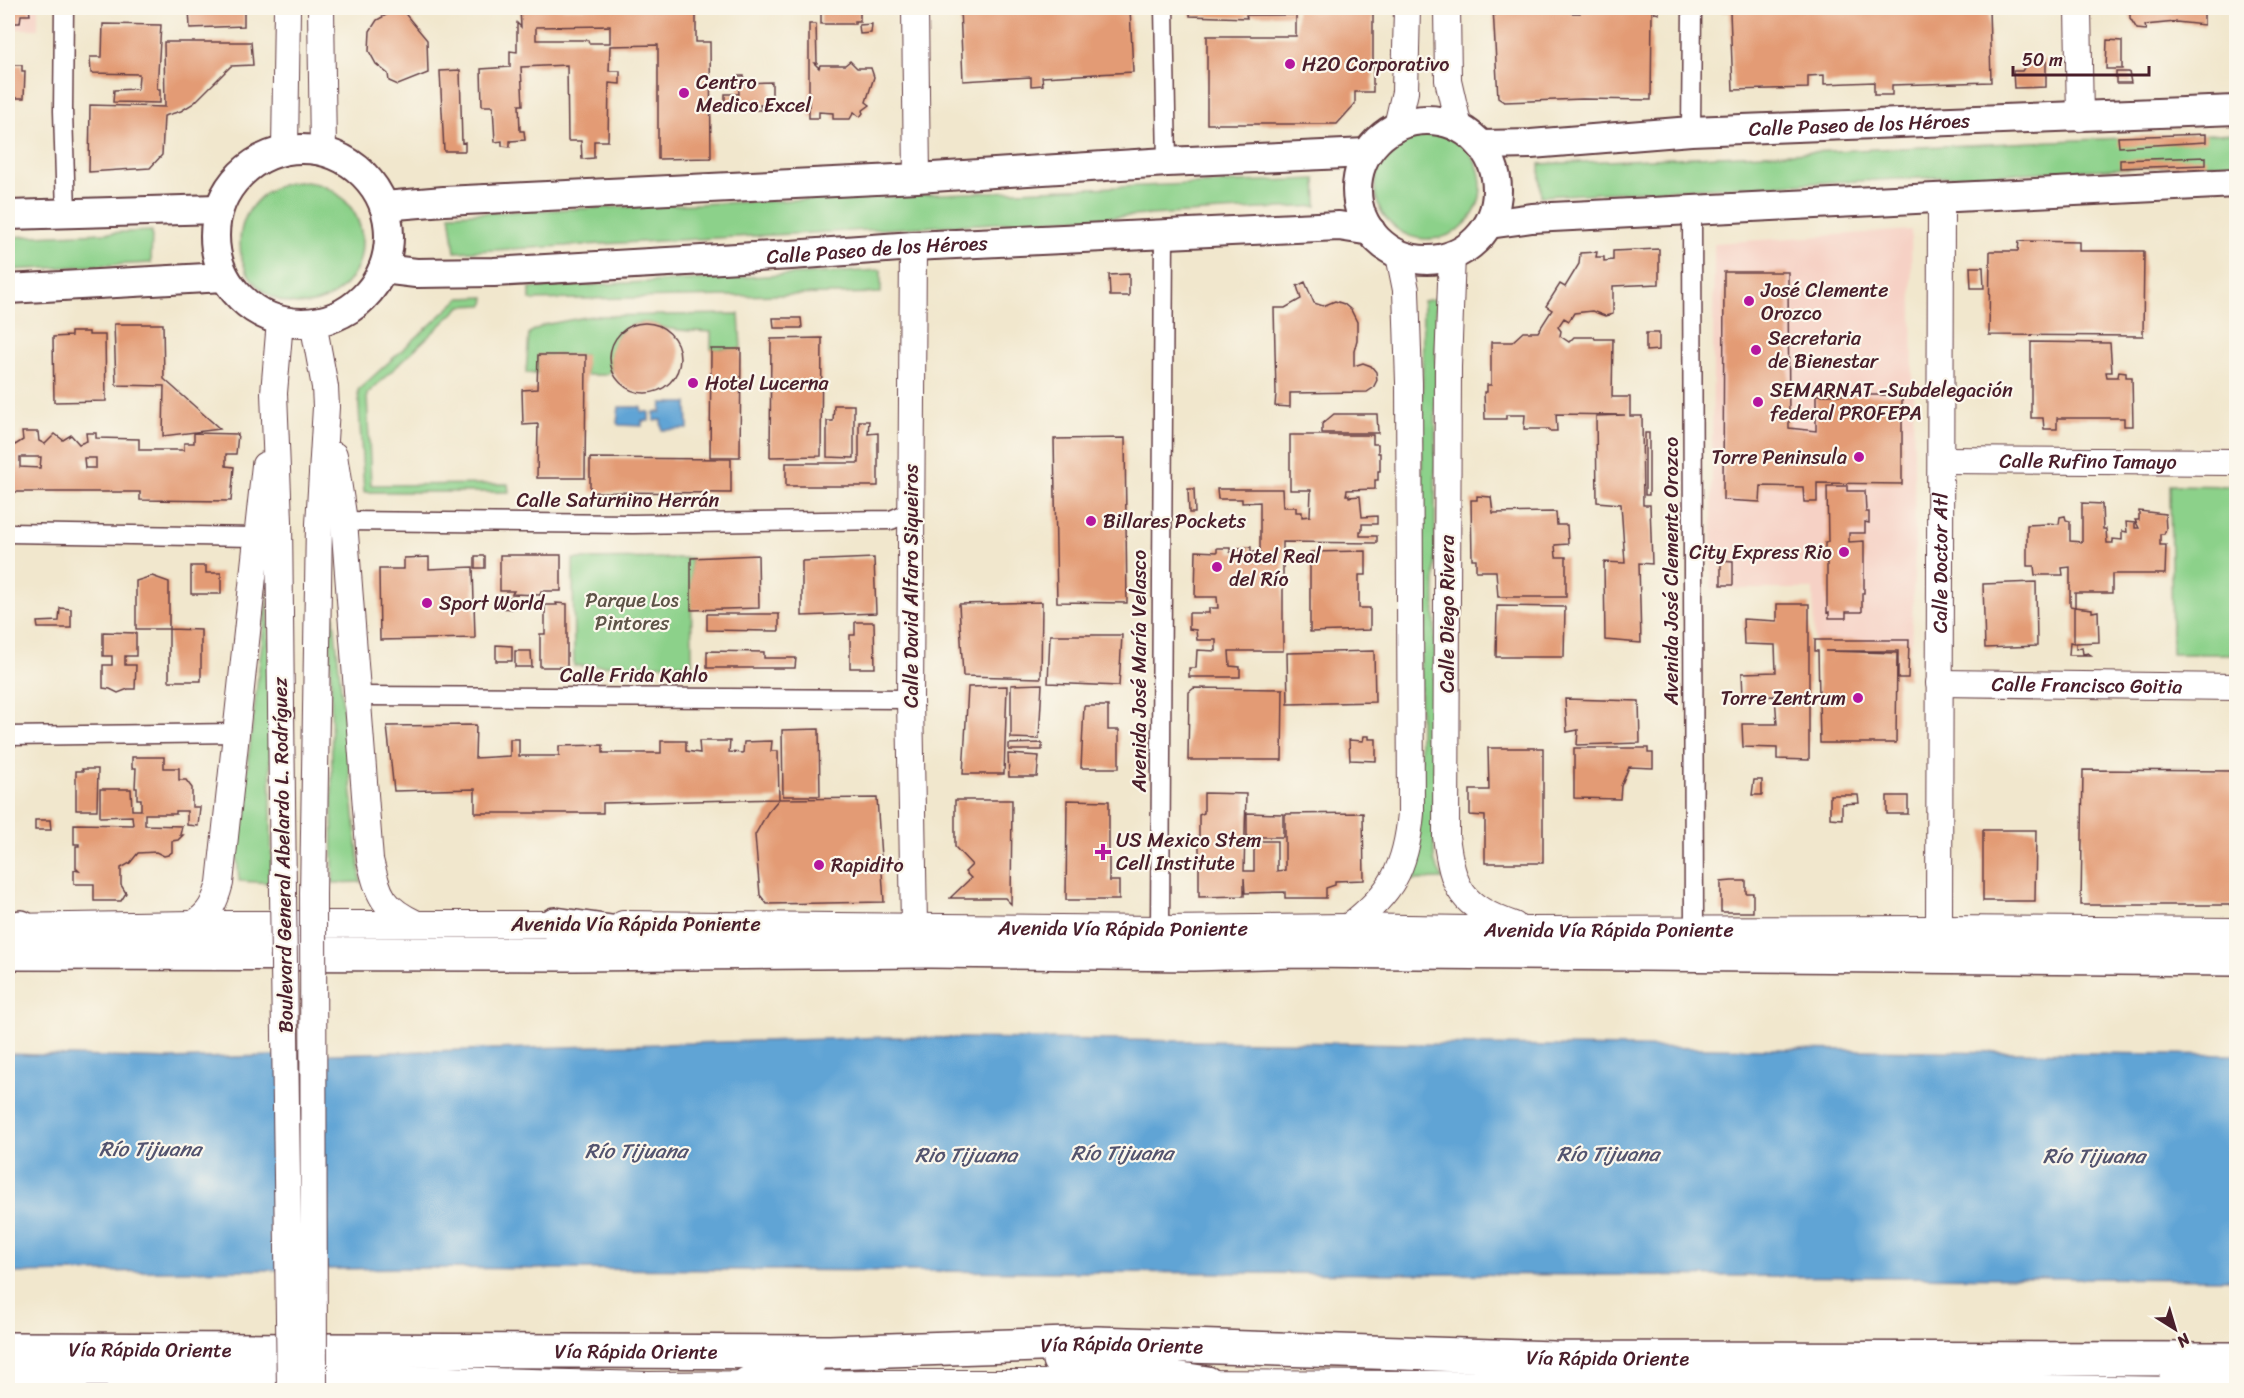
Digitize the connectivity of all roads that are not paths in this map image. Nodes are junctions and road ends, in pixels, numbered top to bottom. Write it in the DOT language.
graph roads {
  1 [pos="64,8"];
  2 [pos="287,8"];
  3 [pos="321,8"];
  4 [pos="915,8"];
  5 [pos="1164,8"];
  6 [pos="1407,8"];
  7 [pos="1447,8"];
  8 [pos="1692,8"];
  9 [pos="2078,8"];
  10 [pos="2236,110"];
  11 [pos="2080,118"];
  12 [pos="1397,126"];
  13 [pos="1459,128"];
  14 [pos="1691,131"];
  15 [pos="1482,145"];
  16 [pos="285,150"];
  17 [pos="322,151"];
  18 [pos="1366,153"];
  19 [pos="1167,162"];
  20 [pos="917,178"];
  21 [pos="2236,183"];
  22 [pos="1941,197"];
  23 [pos="384,206"];
  24 [pos="218,209"];
  25 [pos="1692,211"];
  26 [pos="66,213"];
  27 [pos="8,215"];
  28 [pos="1489,224"];
  29 [pos="1371,231"];
  30 [pos="1164,233"];
  31 [pos="913,246"];
  32 [pos="1452,254"];
  33 [pos="1399,255"];
  34 [pos="382,269"];
  35 [pos="224,277"];
  36 [pos="8,289"];
  37 [pos="280,321"];
  38 [pos="313,322"];
  39 [pos="274,393"];
  40 [pos="326,407"];
  41 [pos="1941,460"];
  42 [pos="2236,462"];
  43 [pos="904,520"];
  44 [pos="344,521"];
  45 [pos="8,533"];
  46 [pos="255,537"];
  47 [pos="1939,683"];
  48 [pos="2236,687"];
  49 [pos="357,696"];
  50 [pos="910,699"];
  51 [pos="237,733"];
  52 [pos="8,736"];
  53 [pos="193,924"];
  54 [pos="555,924"];
  55 [pos="418,925"];
  56 [pos="914,925"];
  57 [pos="1348,927"];
  58 [pos="1160,929"];
  59 [pos="1939,929"];
  60 [pos="1528,930"];
  61 [pos="1694,930"];
  62 [pos="2236,931"];
  63 [pos="11,934"];
  64 [pos="2236,944"];
  65 [pos="754,953"];
  66 [pos="2130,959"];
  67 [pos="2236,959"];
  68 [pos="987,1347"];
  69 [pos="8,1349"];
  70 [pos="830,1352"];
  71 [pos="1697,1359"];
  72 [pos="2094,1359"];
  73 [pos="2236,1359"];
  74 [pos="104,1373"];
  75 [pos="8,1375"];
  76 [pos="1207,1383"];
  77 [pos="747,1384"];
  78 [pos="2236,1384"];
  79 [pos="1547,1386"];
  80 [pos="883,1387"];
  81 [pos="642,1388"];
  82 [pos="1367,1388"];
  83 [pos="11,1390"];
  84 [pos="290,1390"];
  85 [pos="314,1390"];
  86 [pos="2184,1390"];
  1 -- 26 [label="street"];
  2 -- 16 [label="main road"];
  3 -- 17 [label="main road"];
  4 -- 20 [label="main road"];
  5 -- 19 [label="street"];
  6 -- 12 [label="main road"];
  7 -- 13 [label="main road"];
  8 -- 14 [label="street"];
  9 -- 11 [label="main road"];
  10 -- 11 [label="main road, Calle Paseo de los Héroes"];
  11 -- 14 [label="main road, Calle Paseo de los Héroes"];
  12 -- 13 [label="main road"];
  12 -- 18 [label="main road"];
  13 -- 15 [label="main road"];
  14 -- 15 [label="main road, Calle Paseo de los Héroes"];
  15 -- 28 [label="main road"];
  16 -- 17 [label="main road"];
  16 -- 24 [label="main road"];
  17 -- 23 [label="main road"];
  18 -- 19 [label="main road"];
  18 -- 29 [label="main road"];
  19 -- 20 [label="main road"];
  20 -- 23 [label="main road"];
  21 -- 22 [label="main road"];
  22 -- 25 [label="main road"];
  22 -- 41 [label="main road, Calle Doctor Atl"];
  23 -- 34 [label="main road"];
  24 -- 26 [label="main road"];
  24 -- 35 [label="main road"];
  25 -- 28 [label="main road"];
  25 -- 61 [label="street, Avenida José Clemente Orozco"];
  26 -- 27 [label="main road"];
  28 -- 32 [label="main road"];
  29 -- 30 [label="main road, Calle Paseo de los Héroes"];
  29 -- 33 [label="main road"];
  30 -- 31 [label="main road, Calle Paseo de los Héroes"];
  30 -- 58 [label="street, Avenida José María Velasco"];
  31 -- 34 [label="main road, Calle Paseo de los Héroes"];
  31 -- 43 [label="main road, Calle David Alfaro Siqueiros"];
  32 -- 33 [label="main road"];
  32 -- 60 [label="main road, Calle Diego Rivera"];
  33 -- 57 [label="main road, Calle Diego Rivera"];
  34 -- 38 [label="main road"];
  35 -- 36 [label="main road"];
  35 -- 37 [label="main road"];
  37 -- 38 [label="main road"];
  37 -- 39 [label="main road, Boulevard General Abelardo L. Rodríguez"];
  38 -- 40 [label="main road, Boulevard General Abelardo L. Rodríguez"];
  39 -- 46 [label="main road"];
  39 -- 84 [label="main road, Boulevard General Abelardo L. Rodríguez, bridge"];
  40 -- 44 [label="main road"];
  40 -- 85 [label="main road, Boulevard General Abelardo L. Rodríguez, bridge"];
  41 -- 42 [label="main road, Calle Rufino Tamayo"];
  41 -- 47 [label="main road, Calle Doctor Atl"];
  43 -- 44 [label="street, Calle Saturnino Herrán"];
  43 -- 50 [label="main road, Calle David Alfaro Siqueiros"];
  44 -- 49 [label="main road"];
  45 -- 46 [label="street"];
  46 -- 51 [label="main road"];
  47 -- 48 [label="main road, Calle Francisco Goitia"];
  47 -- 59 [label="main road, Calle Doctor Atl"];
  49 -- 50 [label="street, Calle Frida Kahlo"];
  49 -- 55 [label="main road"];
  50 -- 56 [label="main road, Calle David Alfaro Siqueiros"];
  51 -- 52 [label="street"];
  51 -- 53 [label="main road"];
  53 -- 55 [label="main road, Avenida Vía Rápida Poniente"];
  53 -- 63 [label="main road, Avenida Vía Rápida Poniente"];
  54 -- 55 [label="main road, Avenida Vía Rápida Poniente"];
  54 -- 56 [label="main road, Avenida Vía Rápida Poniente"];
  54 -- 65 [label="highway"];
  56 -- 58 [label="main road, Avenida Vía Rápida Poniente"];
  57 -- 58 [label="main road, Avenida Vía Rápida Poniente"];
  57 -- 60 [label="main road, Avenida Vía Rápida Poniente"];
  59 -- 61 [label="main road, Avenida Vía Rápida Poniente"];
  59 -- 62 [label="main road, Avenida Vía Rápida Poniente"];
  60 -- 61 [label="main road, Avenida Vía Rápida Poniente"];
  63 -- 65 [label="highway, Avenida Vía Rápida Poniente"];
  64 -- 66 [label="highway"];
  65 -- 66 [label="highway, Avenida Vía Rápida Poniente"];
  66 -- 67 [label="highway, Avenida Vía Rápida Poniente"];
  68 -- 70 [label="highway, Vía Rápida Oriente"];
  68 -- 71 [label="highway, Vía Rápida Oriente"];
  68 -- 76 [label="highway"];
  69 -- 70 [label="highway, Vía Rápida Oriente"];
  70 -- 77 [label="highway"];
  71 -- 72 [label="highway, Vía Rápida Oriente"];
  71 -- 79 [label="highway"];
  72 -- 73 [label="highway, Vía Rápida Oriente"];
  72 -- 78 [label="highway"];
  74 -- 75 [label="main road"];
  74 -- 81 [label="main road"];
  74 -- 83 [label="main road"];
  76 -- 80 [label="main road"];
  76 -- 82 [label="main road"];
  77 -- 80 [label="main road"];
  77 -- 81 [label="main road"];
  79 -- 82 [label="main road"];
  79 -- 86 [label="main road"];
}
